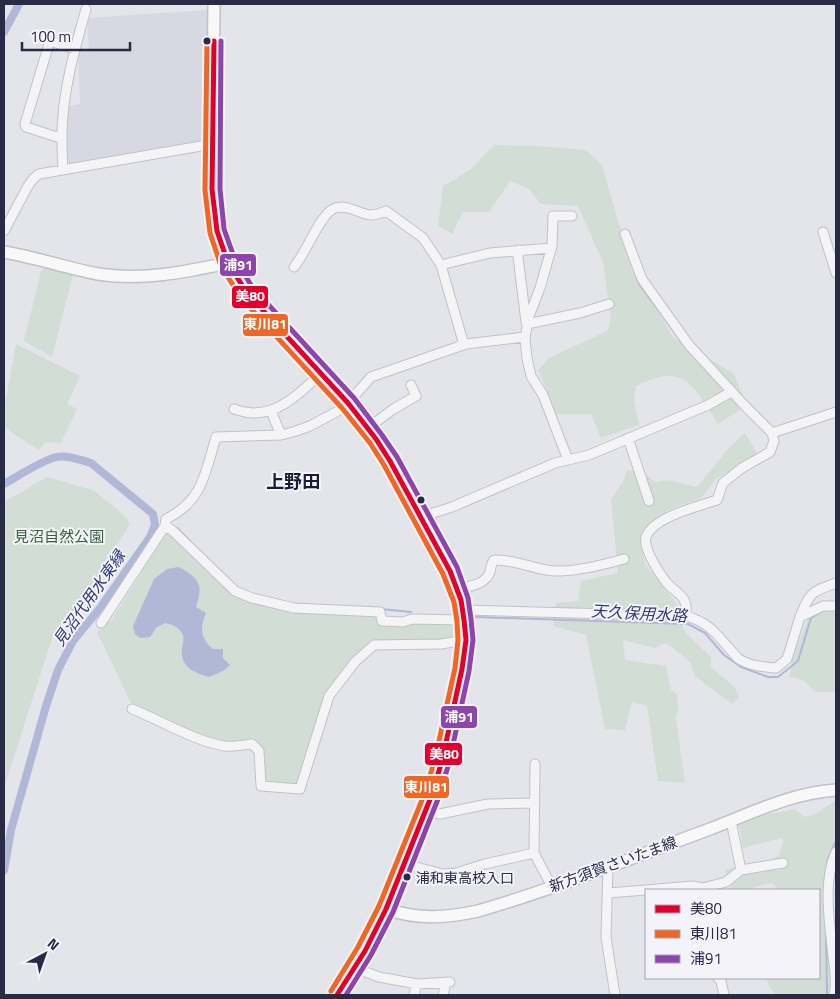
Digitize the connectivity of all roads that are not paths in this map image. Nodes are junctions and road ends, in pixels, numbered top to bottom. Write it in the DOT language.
graph roads {
  1 [pos="214,4"];
  2 [pos="86,8"];
  3 [pos="74,48"];
  4 [pos="62,135"];
  5 [pos="213,144"];
  6 [pos="63,170"];
  7 [pos="572,216"];
  8 [pos="4,231"];
  9 [pos="823,232"];
  10 [pos="625,234"];
  11 [pos="551,248"];
  12 [pos="519,250"];
  13 [pos="4,252"];
  14 [pos="228,263"];
  15 [pos="441,265"];
  16 [pos="294,268"];
  17 [pos="836,273"];
  18 [pos="609,304"];
  19 [pos="527,325"];
  20 [pos="526,337"];
  21 [pos="464,345"];
  22 [pos="321,374"];
  23 [pos="412,385"];
  24 [pos="732,392"];
  25 [pos="348,403"];
  26 [pos="234,409"];
  27 [pos="271,411"];
  28 [pos="836,412"];
  29 [pos="368,428"];
  30 [pos="772,432"];
  31 [pos="281,434"];
  32 [pos="628,438"];
  33 [pos="568,460"];
  34 [pos="649,501"];
  35 [pos="421,517"];
  36 [pos="165,526"];
  37 [pos="624,559"];
  38 [pos="836,584"];
  39 [pos="457,589"];
  40 [pos="836,606"];
  41 [pos="463,615"];
  42 [pos="686,616"];
  43 [pos="800,617"];
  44 [pos="101,623"];
  45 [pos="466,640"];
  46 [pos="132,710"];
  47 [pos="535,764"];
  48 [pos="836,790"];
  49 [pos="534,803"];
  50 [pos="426,811"];
  51 [pos="731,821"];
  52 [pos="836,852"];
  53 [pos="534,853"];
  54 [pos="783,863"];
  55 [pos="405,864"];
  56 [pos="608,867"];
  57 [pos="741,870"];
  58 [pos="552,886"];
  59 [pos="658,889"];
  60 [pos="702,889"];
  61 [pos="645,890"];
  62 [pos="608,894"];
  63 [pos="386,909"];
  64 [pos="833,922"];
  65 [pos="355,968"];
  66 [pos="719,979"];
  67 [pos="417,984"];
  68 [pos="337,995"];
  69 [pos="414,995"];
  70 [pos="443,995"];
  71 [pos="615,995"];
  72 [pos="724,995"];
  73 [pos="834,995"];
  1 -- 5 [label="main road"];
  2 -- 3 [label="street"];
  3 -- 4 [label="street"];
  3 -- 4 [label="street"];
  4 -- 6 [label="street"];
  5 -- 6 [label="street"];
  5 -- 14 [label="main road"];
  6 -- 8 [label="street"];
  7 -- 11 [label="street"];
  9 -- 17 [label="street"];
  10 -- 24 [label="street"];
  11 -- 12 [label="street"];
  11 -- 19 [label="street"];
  12 -- 15 [label="street"];
  12 -- 19 [label="street"];
  13 -- 14 [label="main road"];
  14 -- 22 [label="main road"];
  15 -- 16 [label="street"];
  15 -- 21 [label="street"];
  18 -- 19 [label="street"];
  19 -- 20 [label="street"];
  20 -- 21 [label="street"];
  20 -- 33 [label="street"];
  21 -- 25 [label="street"];
  22 -- 25 [label="main road"];
  22 -- 27 [label="street"];
  23 -- 29 [label="street"];
  24 -- 30 [label="street"];
  24 -- 32 [label="street"];
  25 -- 29 [label="main road"];
  25 -- 31 [label="street"];
  26 -- 27 [label="street"];
  27 -- 31 [label="street"];
  28 -- 30 [label="street"];
  29 -- 35 [label="main road"];
  30 -- 42 [label="street"];
  31 -- 36 [label="street"];
  32 -- 33 [label="street"];
  32 -- 34 [label="street"];
  33 -- 35 [label="street"];
  35 -- 39 [label="main road"];
  36 -- 41 [label="street"];
  36 -- 44 [label="street"];
  37 -- 39 [label="street"];
  38 -- 43 [label="street"];
  39 -- 41 [label="main road"];
  40 -- 43 [label="street"];
  41 -- 42 [label="street"];
  41 -- 45 [label="main road"];
  42 -- 43 [label="street"];
  45 -- 46 [label="street"];
  45 -- 50 [label="main road"];
  47 -- 49 [label="street"];
  48 -- 51 [label="main road, 新方須賀さいたま線"];
  49 -- 50 [label="street"];
  49 -- 53 [label="street"];
  50 -- 55 [label="main road"];
  51 -- 56 [label="main road, 新方須賀さいたま線"];
  51 -- 57 [label="street"];
  52 -- 64 [label="street"];
  53 -- 55 [label="street"];
  53 -- 58 [label="street"];
  54 -- 57 [label="street"];
  55 -- 63 [label="main road"];
  56 -- 58 [label="main road, 新方須賀さいたま線"];
  56 -- 62 [label="street"];
  57 -- 60 [label="street"];
  58 -- 63 [label="main road, 新方須賀さいたま線"];
  59 -- 60 [label="street"];
  61 -- 62 [label="street"];
  62 -- 71 [label="street"];
  63 -- 65 [label="main road"];
  64 -- 73 [label="street"];
  65 -- 67 [label="street"];
  65 -- 68 [label="main road"];
  66 -- 72 [label="street"];
  67 -- 69 [label="street"];
  67 -- 70 [label="street"];
}
